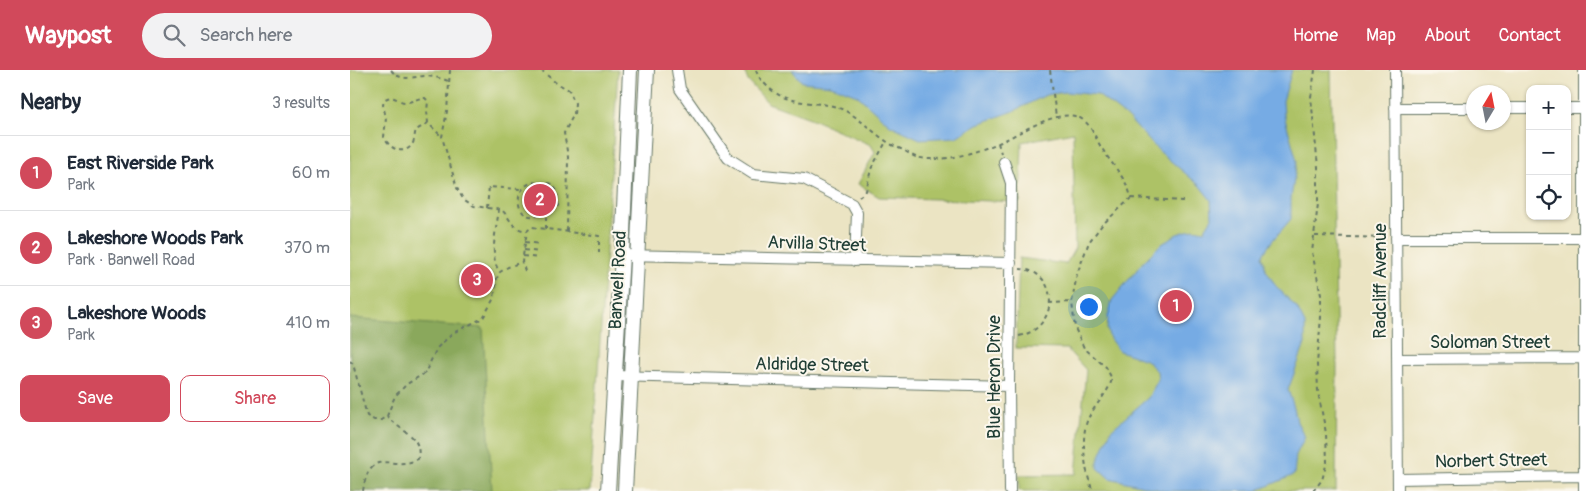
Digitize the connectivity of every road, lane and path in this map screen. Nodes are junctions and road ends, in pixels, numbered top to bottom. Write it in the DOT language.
graph roads {
  1 [pos="391,70"];
  2 [pos="450,70"];
  3 [pos="541,70"];
  4 [pos="630,70"];
  5 [pos="647,70"];
  6 [pos="677,70"];
  7 [pos="1050,70"];
  8 [pos="1315,70"];
  9 [pos="1394,70"];
  10 [pos="1584,70"];
  11 [pos="448,81"];
  12 [pos="1395,108"];
  13 [pos="1466,108"];
  14 [pos="1511,108"];
  15 [pos="1526,108"];
  16 [pos="1571,108"];
  17 [pos="1584,108"];
  18 [pos="1056,118"];
  19 [pos="428,123"];
  20 [pos="442,137"];
  21 [pos="886,142"];
  22 [pos="1004,162"];
  23 [pos="1585,162"];
  24 [pos="521,188"];
  25 [pos="1131,198"];
  26 [pos="1183,201"];
  27 [pos="852,204"];
  28 [pos="487,208"];
  29 [pos="499,209"];
  30 [pos="546,210"];
  31 [pos="546,229"];
  32 [pos="527,231"];
  33 [pos="567,232"];
  34 [pos="1314,236"];
  35 [pos="1396,238"];
  36 [pos="1584,238"];
  37 [pos="525,242"];
  38 [pos="540,244"];
  39 [pos="524,250"];
  40 [pos="539,252"];
  41 [pos="599,254"];
  42 [pos="622,255"];
  43 [pos="638,255"];
  44 [pos="523,256"];
  45 [pos="538,258"];
  46 [pos="855,261"];
  47 [pos="522,262"];
  48 [pos="1011,266"];
  49 [pos="525,271"];
  50 [pos="500,272"];
  51 [pos="1072,302"];
  52 [pos="1049,303"];
  53 [pos="1009,337"];
  54 [pos="1584,358"];
  55 [pos="1397,359"];
  56 [pos="350,361"];
  57 [pos="614,376"];
  58 [pos="632,377"];
  59 [pos="1009,386"];
  60 [pos="387,416"];
  61 [pos="1584,476"];
  62 [pos="1398,479"];
  63 [pos="363,491"];
  64 [pos="608,491"];
  65 [pos="625,491"];
  66 [pos="1010,491"];
  67 [pos="1313,491"];
  68 [pos="1398,491"];
  69 [pos="1584,491"];
  1 -- 11 [label="path"];
  2 -- 11 [label="path"];
  3 -- 33 [label="path"];
  4 -- 42 [label="main road, Banwell Road"];
  5 -- 43 [label="main road, Banwell Road"];
  6 -- 27 [label="street"];
  7 -- 18 [label="path"];
  8 -- 34 [label="path"];
  9 -- 12 [label="street, Radcliff Avenue"];
  10 -- 17 [label="street"];
  11 -- 20 [label="path"];
  12 -- 13 [label="street"];
  12 -- 35 [label="street, Radcliff Avenue"];
  14 -- 15 [label="street"];
  16 -- 17 [label="street"];
  17 -- 23 [label="street"];
  19 -- 19 [label="path"];
  19 -- 20 [label="path"];
  20 -- 28 [label="path"];
  21 -- 27 [label="path"];
  22 -- 48 [label="street, Blue Heron Drive"];
  23 -- 36 [label="street"];
  24 -- 28 [label="path"];
  24 -- 30 [label="path"];
  24 -- 30 [label="path"];
  25 -- 26 [label="path"];
  27 -- 46 [label="street"];
  28 -- 29 [label="path"];
  29 -- 32 [label="path"];
  29 -- 50 [label="path"];
  30 -- 31 [label="path"];
  31 -- 32 [label="path"];
  31 -- 33 [label="path"];
  32 -- 37 [label="path"];
  33 -- 41 [label="path"];
  34 -- 35 [label="path"];
  34 -- 67 [label="path"];
  35 -- 36 [label="street"];
  35 -- 55 [label="street, Radcliff Avenue"];
  36 -- 54 [label="street"];
  37 -- 38 [label="path"];
  37 -- 39 [label="path"];
  39 -- 40 [label="path"];
  39 -- 44 [label="path"];
  42 -- 43 [label="street, Arvilla Street"];
  42 -- 57 [label="main road, Banwell Road"];
  43 -- 46 [label="street, Arvilla Street"];
  43 -- 58 [label="main road, Banwell Road"];
  44 -- 45 [label="path"];
  44 -- 47 [label="path"];
  46 -- 48 [label="street, Arvilla Street"];
  47 -- 49 [label="path"];
  47 -- 50 [label="path"];
  48 -- 52 [label="path"];
  48 -- 53 [label="street, Blue Heron Drive"];
  50 -- 60 [label="path"];
  51 -- 52 [label="path"];
  52 -- 53 [label="path"];
  53 -- 59 [label="street, Blue Heron Drive"];
  54 -- 55 [label="street, Soloman Street"];
  54 -- 61 [label="street"];
  55 -- 62 [label="street, Radcliff Avenue"];
  56 -- 60 [label="path"];
  57 -- 58 [label="street, Aldridge Street"];
  57 -- 64 [label="main road, Banwell Road"];
  58 -- 59 [label="street, Aldridge Street"];
  58 -- 65 [label="main road, Banwell Road"];
  59 -- 66 [label="street, Blue Heron Drive"];
  60 -- 63 [label="path"];
  61 -- 62 [label="street, Norbert Street"];
  61 -- 69 [label="street"];
  62 -- 68 [label="street, Radcliff Avenue"];
}
